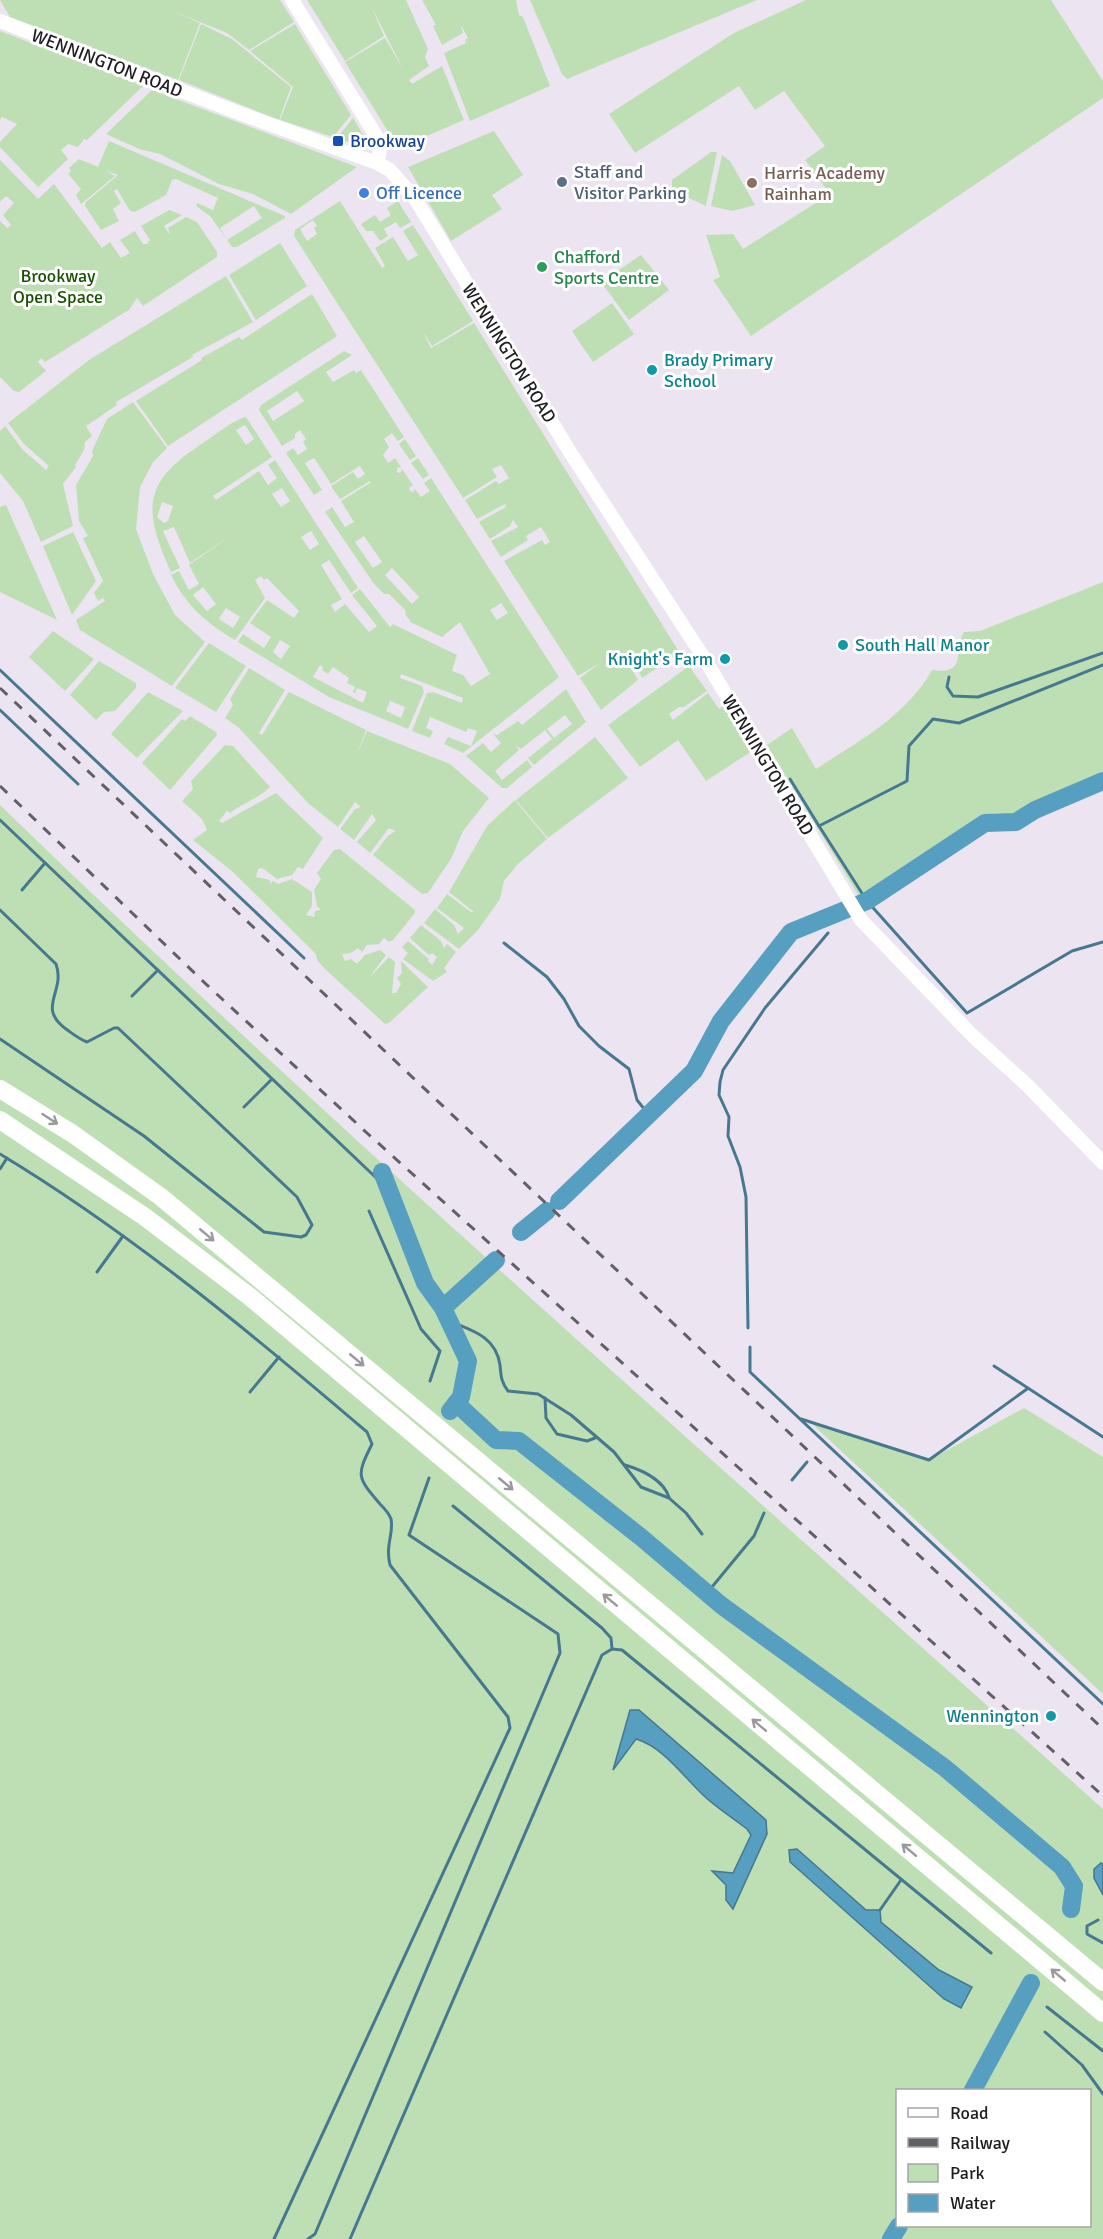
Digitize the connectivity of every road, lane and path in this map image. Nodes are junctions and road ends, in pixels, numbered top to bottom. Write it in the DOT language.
graph roads {
  1 [pos="292,0"];
  2 [pos="0,21"];
  3 [pos="377,163"];
  4 [pos="0,1089"];
  5 [pos="0,1120"];
  6 [pos="1103,1162"];
  7 [pos="1103,1982"];
  8 [pos="1103,2013"];
  1 -- 3 [label="main road"];
  2 -- 3 [label="main road, WENNINGTON ROAD"];
  3 -- 6 [label="main road, WENNINGTON ROAD"];
  4 -- 7 [label="highway, one-way"];
  8 -- 5 [label="highway, one-way"];
}
